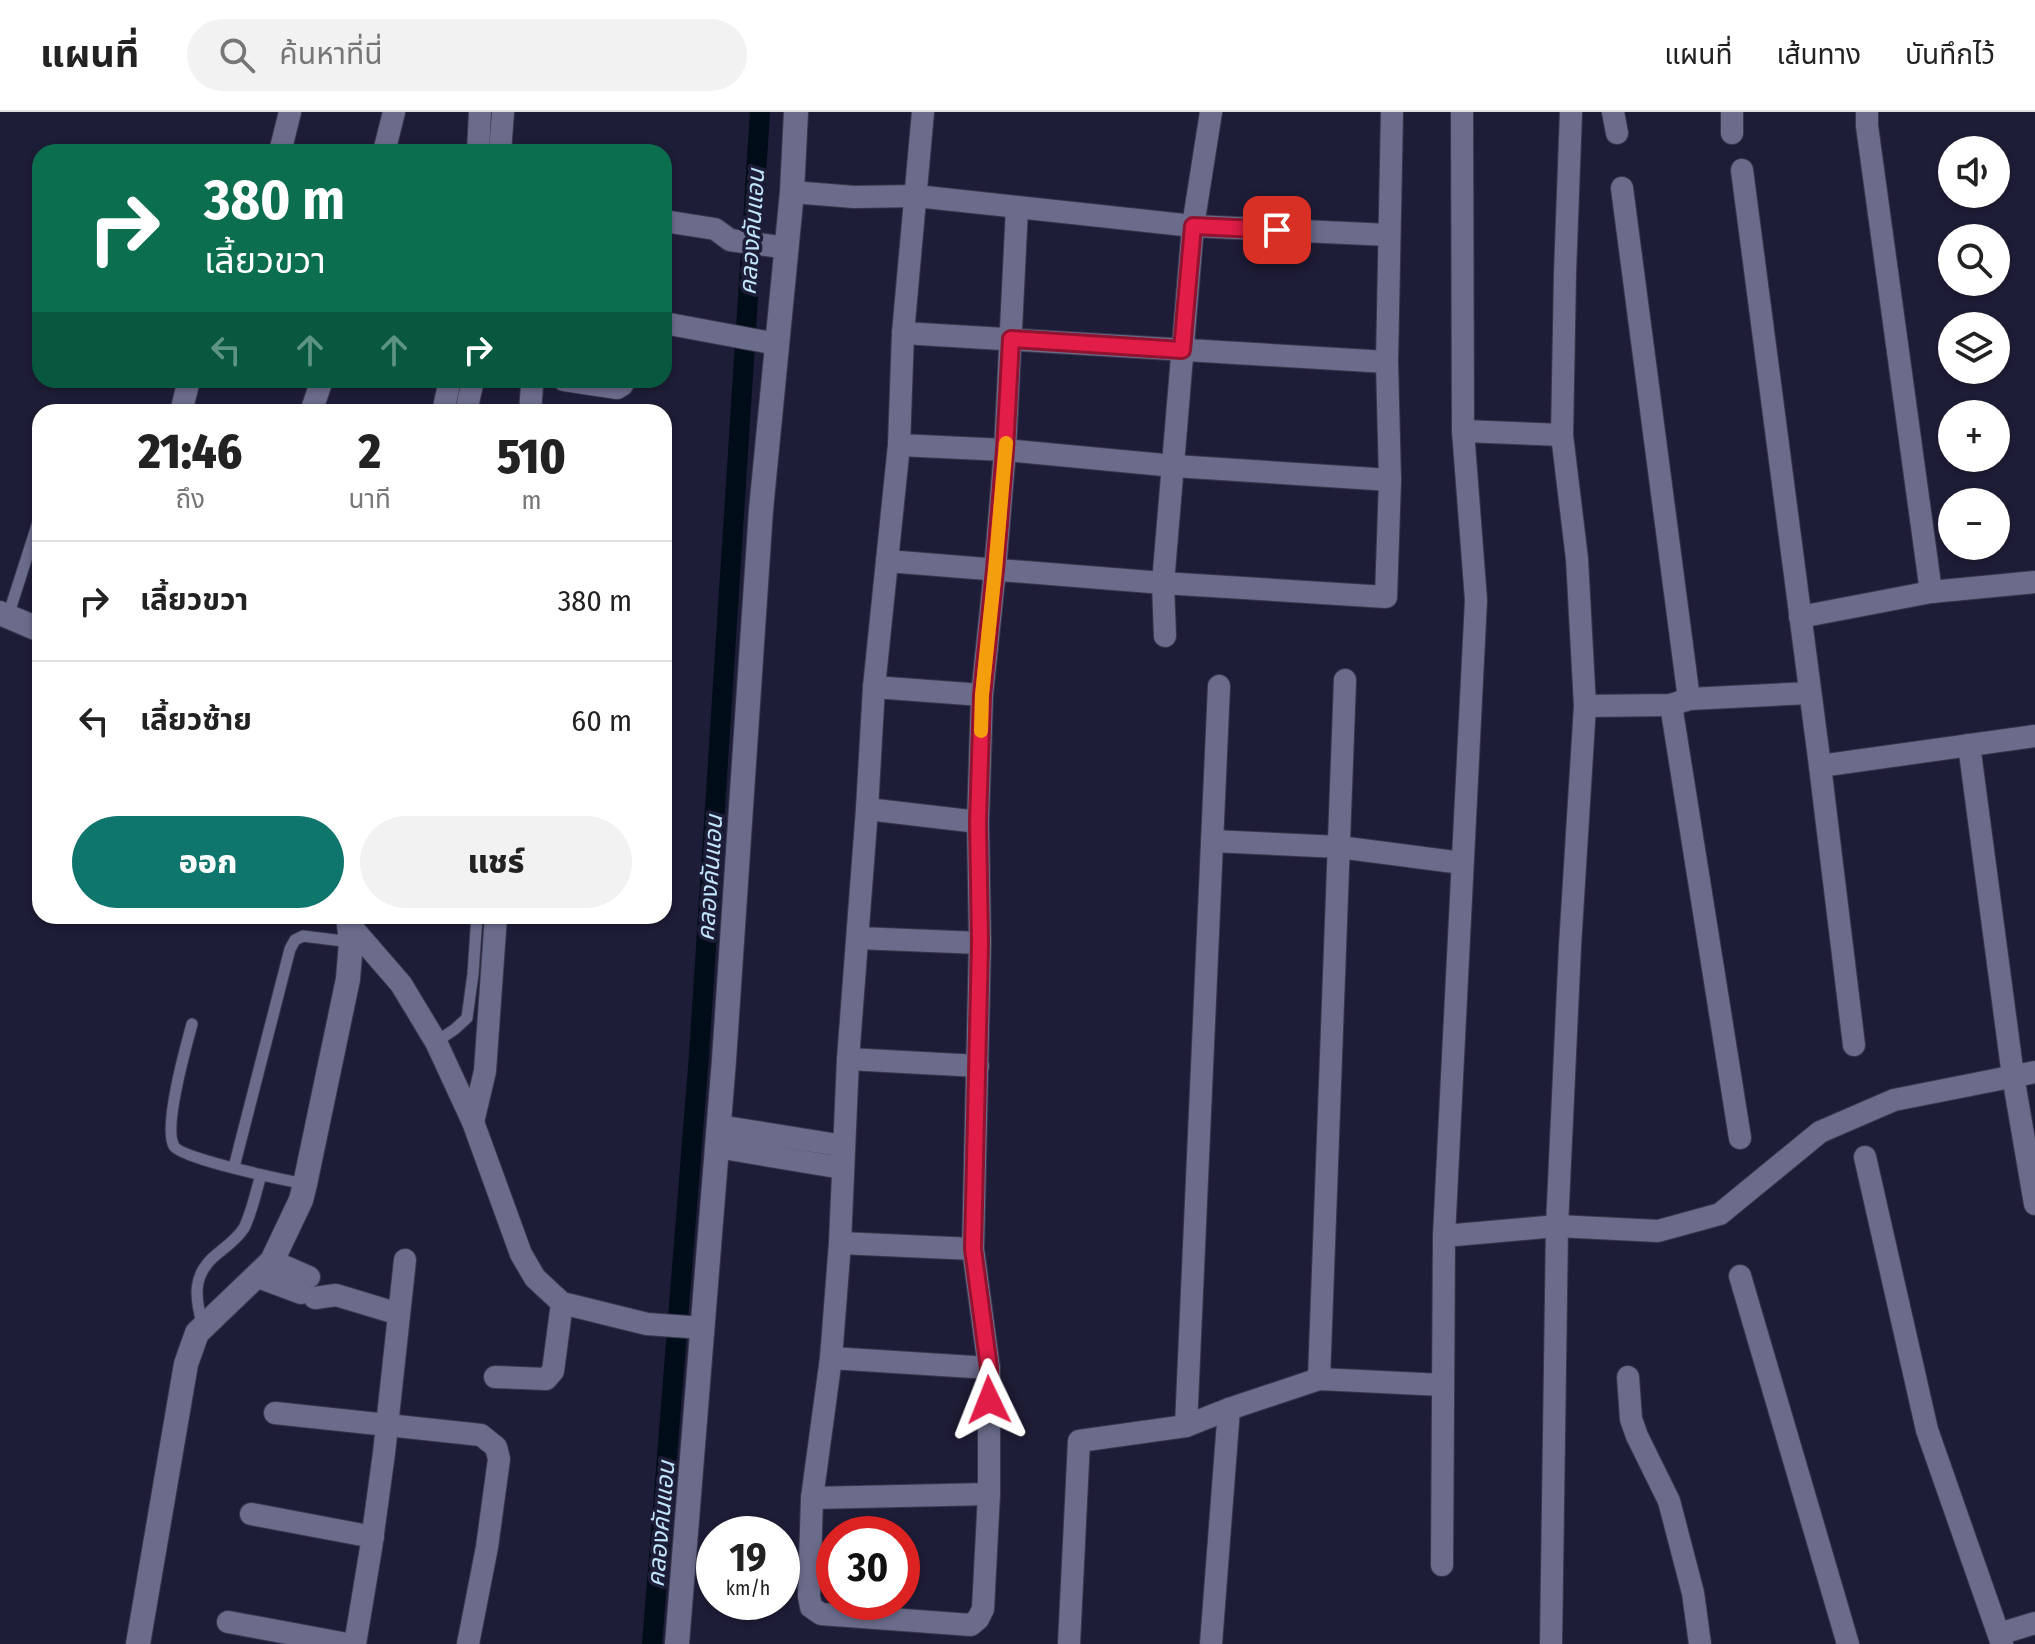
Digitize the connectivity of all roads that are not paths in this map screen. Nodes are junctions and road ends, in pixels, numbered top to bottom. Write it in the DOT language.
graph roads {
  1 [pos="290,112"];
  2 [pos="394,112"];
  3 [pos="480,112"];
  4 [pos="503,112"];
  5 [pos="796,112"];
  6 [pos="923,112"];
  7 [pos="1211,112"];
  8 [pos="1392,112"];
  9 [pos="1462,112"];
  10 [pos="1571,112"];
  11 [pos="1867,112"];
  12 [pos="282,144"];
  13 [pos="386,144"];
  14 [pos="478,144"];
  15 [pos="501,144"];
  16 [pos="1742,170"];
  17 [pos="1622,188"];
  18 [pos="792,192"];
  19 [pos="916,196"];
  20 [pos="1017,208"];
  21 [pos="672,222"];
  22 [pos="1193,226"];
  23 [pos="1389,235"];
  24 [pos="780,248"];
  25 [pos="672,324"];
  26 [pos="903,333"];
  27 [pos="1011,339"];
  28 [pos="767,342"];
  29 [pos="1182,350"];
  30 [pos="1387,362"];
  31 [pos="1463,431"];
  32 [pos="1562,435"];
  33 [pos="899,445"];
  34 [pos="1005,450"];
  35 [pos="1174,466"];
  36 [pos="1390,480"];
  37 [pos="32,538"];
  38 [pos="887,561"];
  39 [pos="995,570"];
  40 [pos="2035,582"];
  41 [pos="1163,583"];
  42 [pos="1931,592"];
  43 [pos="4,614"];
  44 [pos="1800,617"];
  45 [pos="32,626"];
  46 [pos="1165,636"];
  47 [pos="1345,680"];
  48 [pos="1219,686"];
  49 [pos="874,687"];
  50 [pos="1810,693"];
  51 [pos="982,695"];
  52 [pos="1680,702"];
  53 [pos="1585,706"];
  54 [pos="2035,736"];
  55 [pos="1969,745"];
  56 [pos="1820,766"];
  57 [pos="867,809"];
  58 [pos="978,822"];
  59 [pos="1212,841"];
  60 [pos="1339,847"];
  61 [pos="1462,863"];
  62 [pos="476,924"];
  63 [pos="495,924"];
  64 [pos="349,927"];
  65 [pos="858,938"];
  66 [pos="980,943"];
  67 [pos="192,1024"];
  68 [pos="436,1042"];
  69 [pos="1854,1045"];
  70 [pos="848,1059"];
  71 [pos="978,1066"];
  72 [pos="2024,1074"];
  73 [pos="473,1122"];
  74 [pos="718,1137"];
  75 [pos="1740,1138"];
  76 [pos="843,1157"];
  77 [pos="1865,1157"];
  78 [pos="234,1167"];
  79 [pos="261,1175"];
  80 [pos="305,1184"];
  81 [pos="2035,1204"];
  82 [pos="1557,1226"];
  83 [pos="1444,1236"];
  84 [pos="840,1243"];
  85 [pos="973,1249"];
  86 [pos="405,1260"];
  87 [pos="265,1269"];
  88 [pos="1740,1276"];
  89 [pos="562,1303"];
  90 [pos="399,1314"];
  91 [pos="203,1327"];
  92 [pos="697,1328"];
  93 [pos="831,1358"];
  94 [pos="989,1368"];
  95 [pos="495,1377"];
  96 [pos="1628,1377"];
  97 [pos="1319,1379"];
  98 [pos="1443,1385"];
  99 [pos="1229,1409"];
  100 [pos="275,1413"];
  101 [pos="387,1426"];
  102 [pos="1186,1426"];
  103 [pos="989,1494"];
  104 [pos="812,1498"];
  105 [pos="251,1514"];
  106 [pos="373,1537"];
  107 [pos="1442,1565"];
  108 [pos="228,1622"];
  109 [pos="2035,1623"];
  110 [pos="2000,1639"];
  111 [pos="138,1644"];
  112 [pos="347,1644"];
  113 [pos="355,1644"];
  114 [pos="468,1644"];
  115 [pos="677,1644"];
  116 [pos="1069,1644"];
  117 [pos="1211,1644"];
  118 [pos="1551,1644"];
  119 [pos="1700,1644"];
  120 [pos="1848,1644"];
  1 -- 12 [label="street"];
  2 -- 13 [label="street"];
  3 -- 14 [label="street"];
  4 -- 15 [label="street"];
  5 -- 18 [label="street"];
  6 -- 19 [label="street"];
  7 -- 22 [label="street"];
  8 -- 23 [label="street"];
  9 -- 31 [label="street"];
  10 -- 32 [label="street"];
  11 -- 42 [label="street"];
  16 -- 44 [label="street"];
  17 -- 52 [label="street"];
  18 -- 19 [label="street"];
  18 -- 24 [label="street"];
  19 -- 20 [label="street"];
  19 -- 26 [label="street"];
  20 -- 22 [label="street"];
  20 -- 27 [label="street"];
  21 -- 24 [label="street"];
  22 -- 23 [label="street"];
  22 -- 29 [label="street"];
  23 -- 30 [label="street"];
  24 -- 28 [label="street"];
  25 -- 28 [label="street"];
  26 -- 27 [label="street"];
  26 -- 33 [label="street"];
  27 -- 29 [label="street"];
  27 -- 34 [label="street"];
  28 -- 74 [label="street"];
  29 -- 30 [label="street"];
  29 -- 35 [label="street"];
  30 -- 36 [label="street"];
  31 -- 32 [label="street"];
  31 -- 61 [label="street"];
  32 -- 53 [label="street"];
  33 -- 34 [label="street"];
  33 -- 38 [label="street"];
  34 -- 35 [label="street"];
  34 -- 39 [label="street"];
  35 -- 36 [label="street"];
  35 -- 41 [label="street"];
  36 -- 41 [label="street"];
  37 -- 43 [label="lane"];
  38 -- 39 [label="street"];
  38 -- 49 [label="street"];
  39 -- 41 [label="street"];
  39 -- 51 [label="street"];
  40 -- 42 [label="street"];
  41 -- 46 [label="street"];
  42 -- 44 [label="street"];
  43 -- 45 [label="street"];
  44 -- 50 [label="street"];
  47 -- 60 [label="street"];
  48 -- 59 [label="street"];
  49 -- 51 [label="street"];
  49 -- 57 [label="street"];
  50 -- 52 [label="street"];
  50 -- 56 [label="street"];
  51 -- 58 [label="street"];
  52 -- 53 [label="street"];
  52 -- 75 [label="street"];
  53 -- 82 [label="street"];
  54 -- 55 [label="street"];
  55 -- 56 [label="street"];
  55 -- 72 [label="street"];
  56 -- 69 [label="street"];
  57 -- 58 [label="street"];
  57 -- 65 [label="street"];
  58 -- 66 [label="street"];
  59 -- 60 [label="street"];
  59 -- 102 [label="street"];
  60 -- 61 [label="street"];
  60 -- 97 [label="street"];
  61 -- 83 [label="street"];
  62 -- 68 [label="lane"];
  63 -- 73 [label="street"];
  64 -- 68 [label="street"];
  64 -- 78 [label="lane"];
  64 -- 80 [label="street"];
  65 -- 66 [label="street"];
  65 -- 70 [label="street"];
  66 -- 71 [label="street"];
  67 -- 78 [label="lane"];
  68 -- 73 [label="street"];
  70 -- 71 [label="street"];
  70 -- 76 [label="street"];
  71 -- 85 [label="street"];
  72 -- 81 [label="street"];
  72 -- 82 [label="street"];
  73 -- 89 [label="street"];
  74 -- 76 [label="street"];
  74 -- 92 [label="street"];
  76 -- 84 [label="street"];
  77 -- 110 [label="street"];
  78 -- 79 [label="lane"];
  79 -- 80 [label="lane"];
  79 -- 91 [label="lane"];
  80 -- 87 [label="street"];
  82 -- 83 [label="street"];
  82 -- 118 [label="street"];
  83 -- 98 [label="street"];
  84 -- 85 [label="street"];
  84 -- 93 [label="street"];
  85 -- 94 [label="street"];
  86 -- 90 [label="street"];
  87 -- 90 [label="street"];
  87 -- 91 [label="street"];
  88 -- 120 [label="street"];
  89 -- 92 [label="street"];
  89 -- 95 [label="street"];
  90 -- 101 [label="street"];
  91 -- 111 [label="street"];
  92 -- 115 [label="street"];
  93 -- 94 [label="street"];
  93 -- 104 [label="street"];
  94 -- 103 [label="street"];
  96 -- 119 [label="street"];
  97 -- 98 [label="street"];
  97 -- 99 [label="street"];
  98 -- 107 [label="street"];
  99 -- 102 [label="street"];
  99 -- 117 [label="street"];
  100 -- 101 [label="street"];
  101 -- 106 [label="street"];
  101 -- 114 [label="street"];
  102 -- 116 [label="street"];
  103 -- 104 [label="street"];
  103 -- 104 [label="street"];
  105 -- 106 [label="street"];
  106 -- 113 [label="street"];
  108 -- 112 [label="street"];
  109 -- 110 [label="street"];
}
